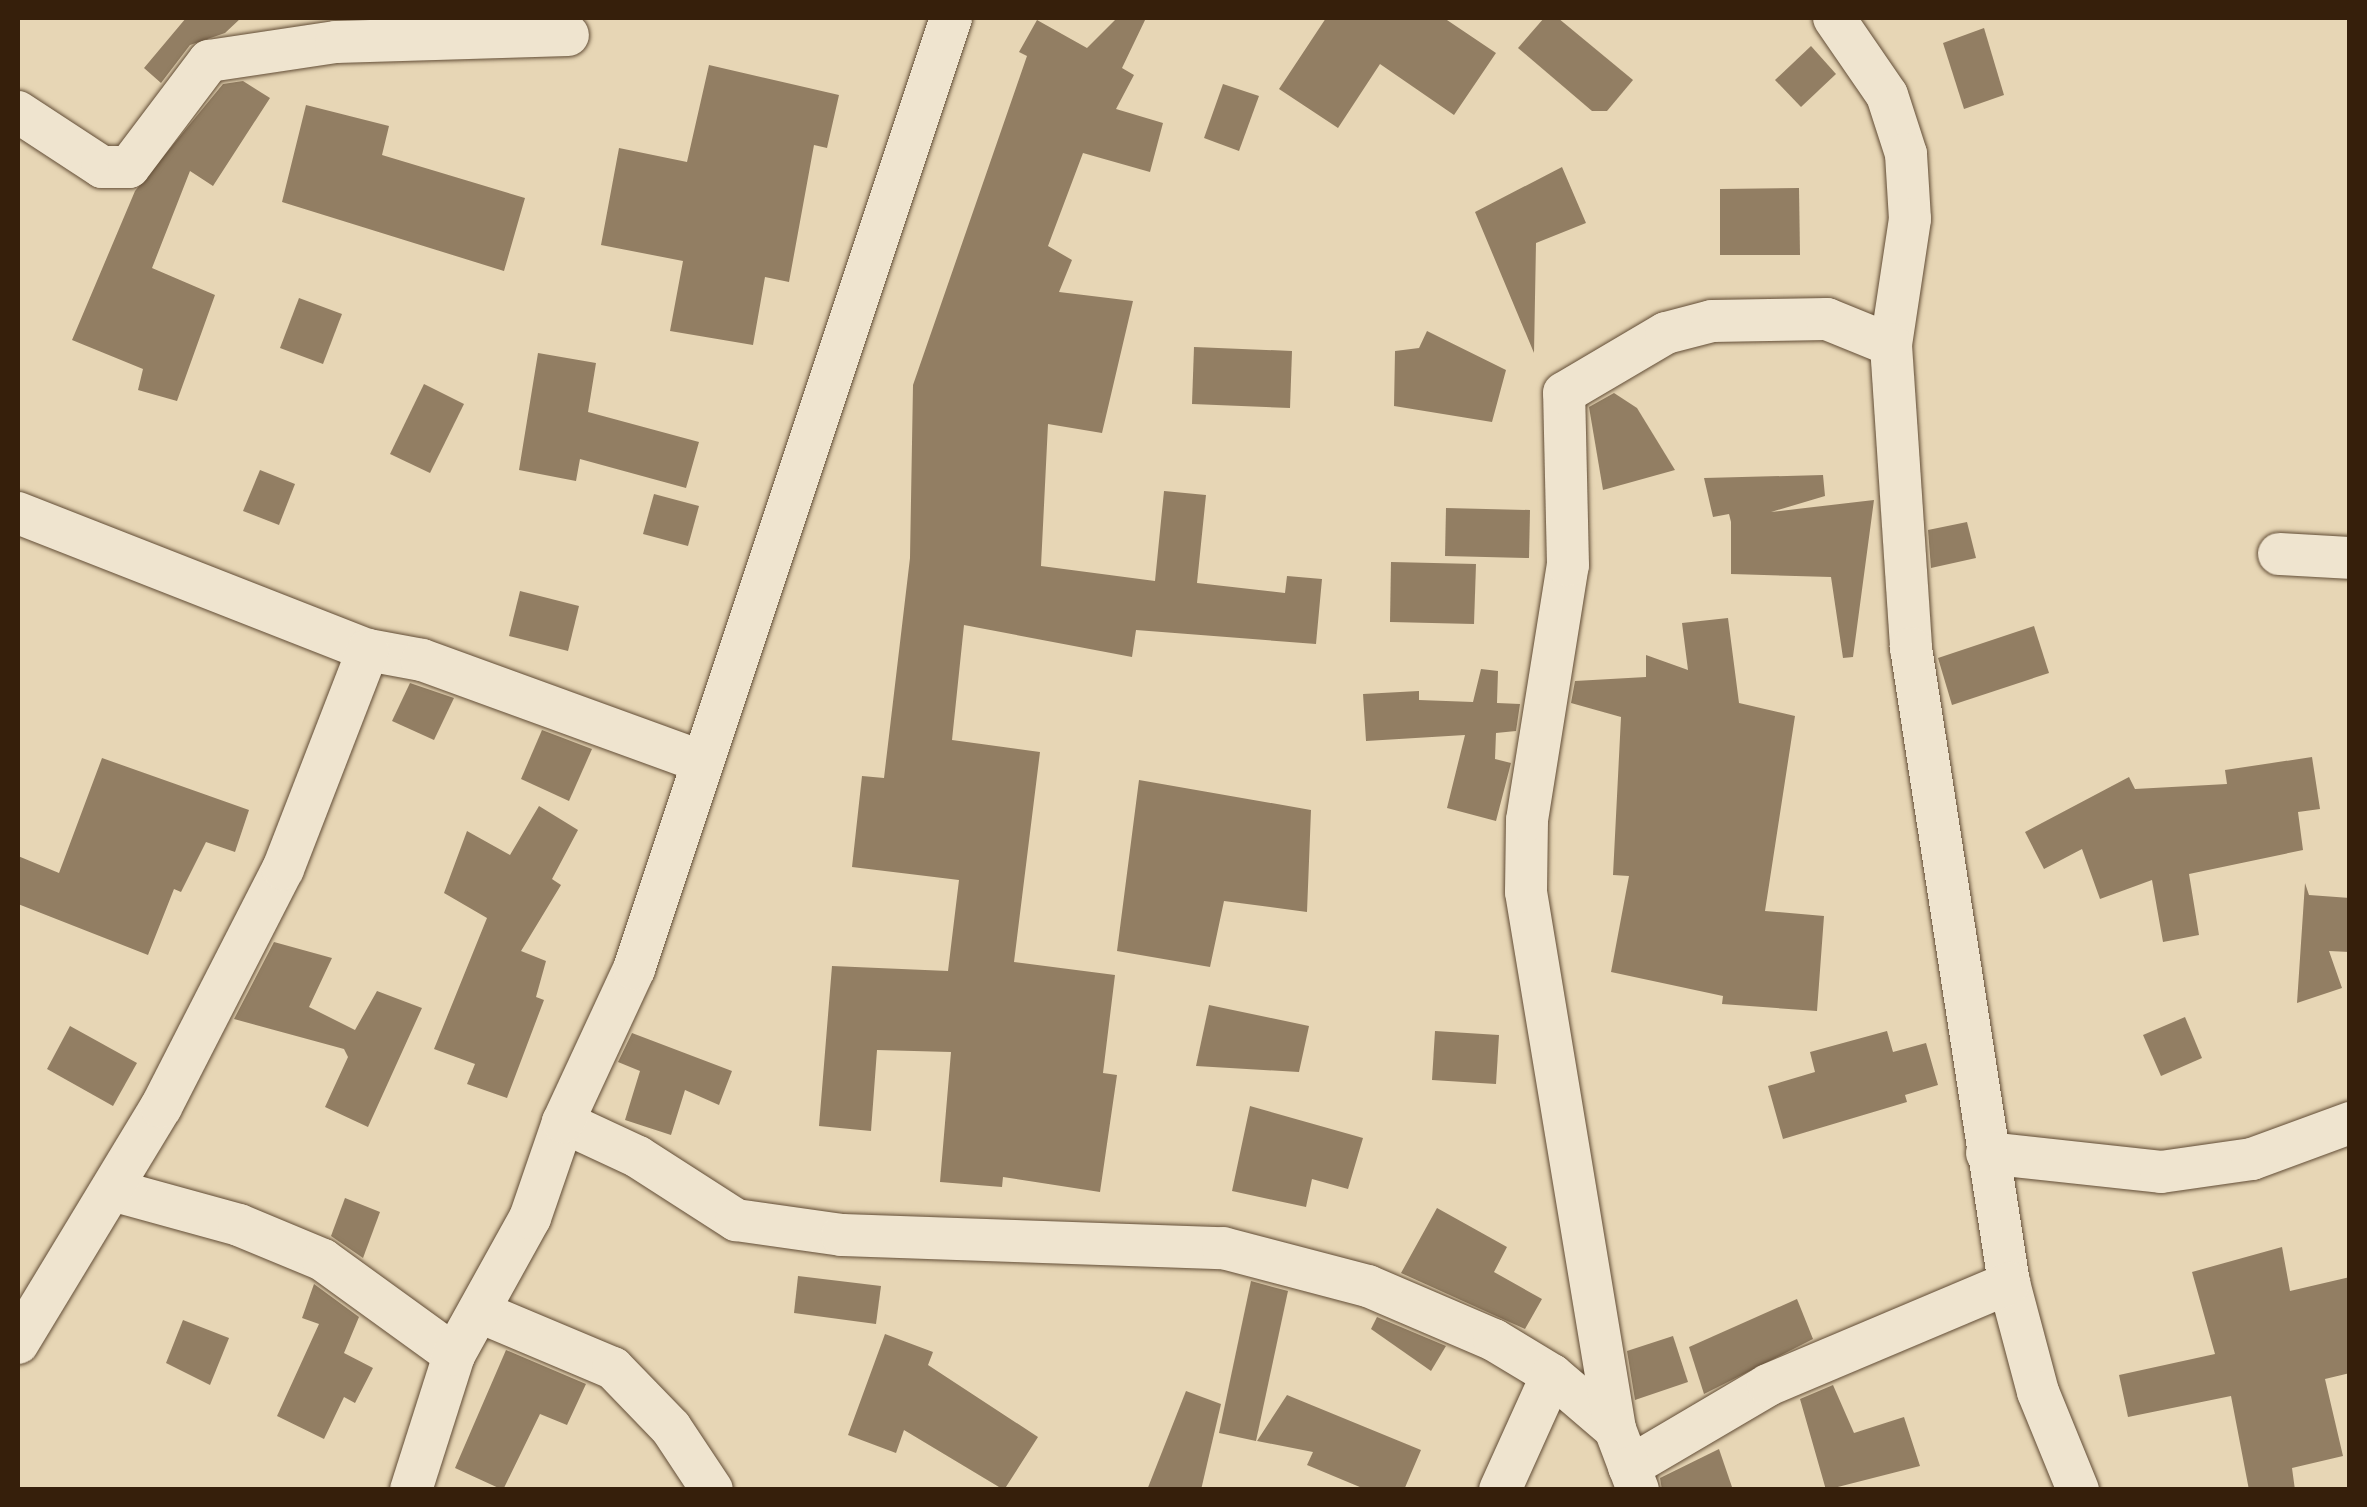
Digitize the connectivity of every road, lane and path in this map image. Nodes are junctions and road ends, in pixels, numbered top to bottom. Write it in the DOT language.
graph roads {
  1 [pos="951,18"];
  2 [pos="1834,18"];
  3 [pos="568,35"];
  4 [pos="18,112"];
  5 [pos="1890,346"];
  6 [pos="18,513"];
  7 [pos="2279,554"];
  8 [pos="2350,558"];
  9 [pos="368,650"];
  10 [pos="702,762"];
  11 [pos="564,1122"];
  12 [pos="2350,1123"];
  13 [pos="1986,1153"];
  14 [pos="112,1190"];
  15 [pos="2009,1284"];
  16 [pos="482,1313"];
  17 [pos="18,1343"];
  18 [pos="454,1355"];
  19 [pos="1552,1375"];
  20 [pos="1627,1462"];
  21 [pos="411,1490"];
  22 [pos="712,1490"];
  23 [pos="1500,1490"];
  24 [pos="2078,1490"];
  1 -- 10 [label="street"];
  2 -- 5 [label="street"];
  3 -- 4 [label="street"];
  5 -- 13 [label="street"];
  5 -- 20 [label="street"];
  6 -- 9 [label="street"];
  7 -- 8 [label="street"];
  9 -- 10 [label="street"];
  9 -- 14 [label="street"];
  10 -- 11 [label="street"];
  11 -- 16 [label="street"];
  11 -- 19 [label="street"];
  12 -- 13 [label="street"];
  13 -- 15 [label="street"];
  14 -- 17 [label="street"];
  14 -- 18 [label="street"];
  15 -- 20 [label="street"];
  15 -- 24 [label="street"];
  16 -- 18 [label="street"];
  16 -- 22 [label="street"];
  18 -- 21 [label="street"];
  19 -- 20 [label="street"];
  19 -- 23 [label="street"];
}
